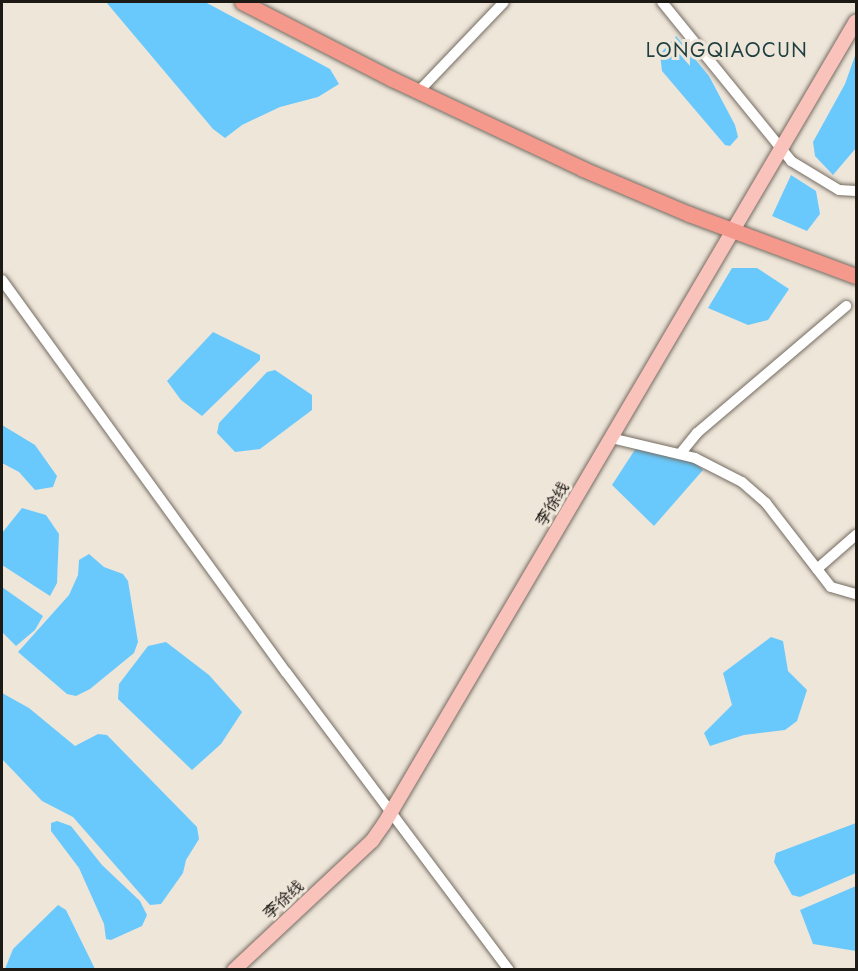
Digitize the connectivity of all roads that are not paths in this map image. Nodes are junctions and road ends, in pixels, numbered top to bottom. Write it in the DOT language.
graph roads {
  1 [pos="242,2"];
  2 [pos="504,2"];
  3 [pos="662,2"];
  4 [pos="856,21"];
  5 [pos="418,92"];
  6 [pos="781,149"];
  7 [pos="856,191"];
  8 [pos="733,231"];
  9 [pos="856,276"];
  10 [pos="2,280"];
  11 [pos="846,306"];
  12 [pos="611,438"];
  13 [pos="680,454"];
  14 [pos="856,535"];
  15 [pos="817,569"];
  16 [pos="856,594"];
  17 [pos="391,811"];
  18 [pos="234,969"];
  19 [pos="509,969"];
  1 -- 5 [label="highway"];
  2 -- 5 [label="street"];
  3 -- 6 [label="street"];
  4 -- 6 [label="main road, 李徐线"];
  5 -- 8 [label="highway"];
  6 -- 7 [label="street"];
  6 -- 8 [label="main road, 李徐线"];
  8 -- 9 [label="highway"];
  8 -- 12 [label="main road, 李徐线"];
  10 -- 17 [label="street"];
  11 -- 13 [label="street"];
  12 -- 13 [label="street"];
  12 -- 17 [label="main road, 李徐线"];
  13 -- 15 [label="street"];
  14 -- 15 [label="street"];
  15 -- 16 [label="street"];
  17 -- 18 [label="main road, 李徐线"];
  17 -- 19 [label="street"];
}
